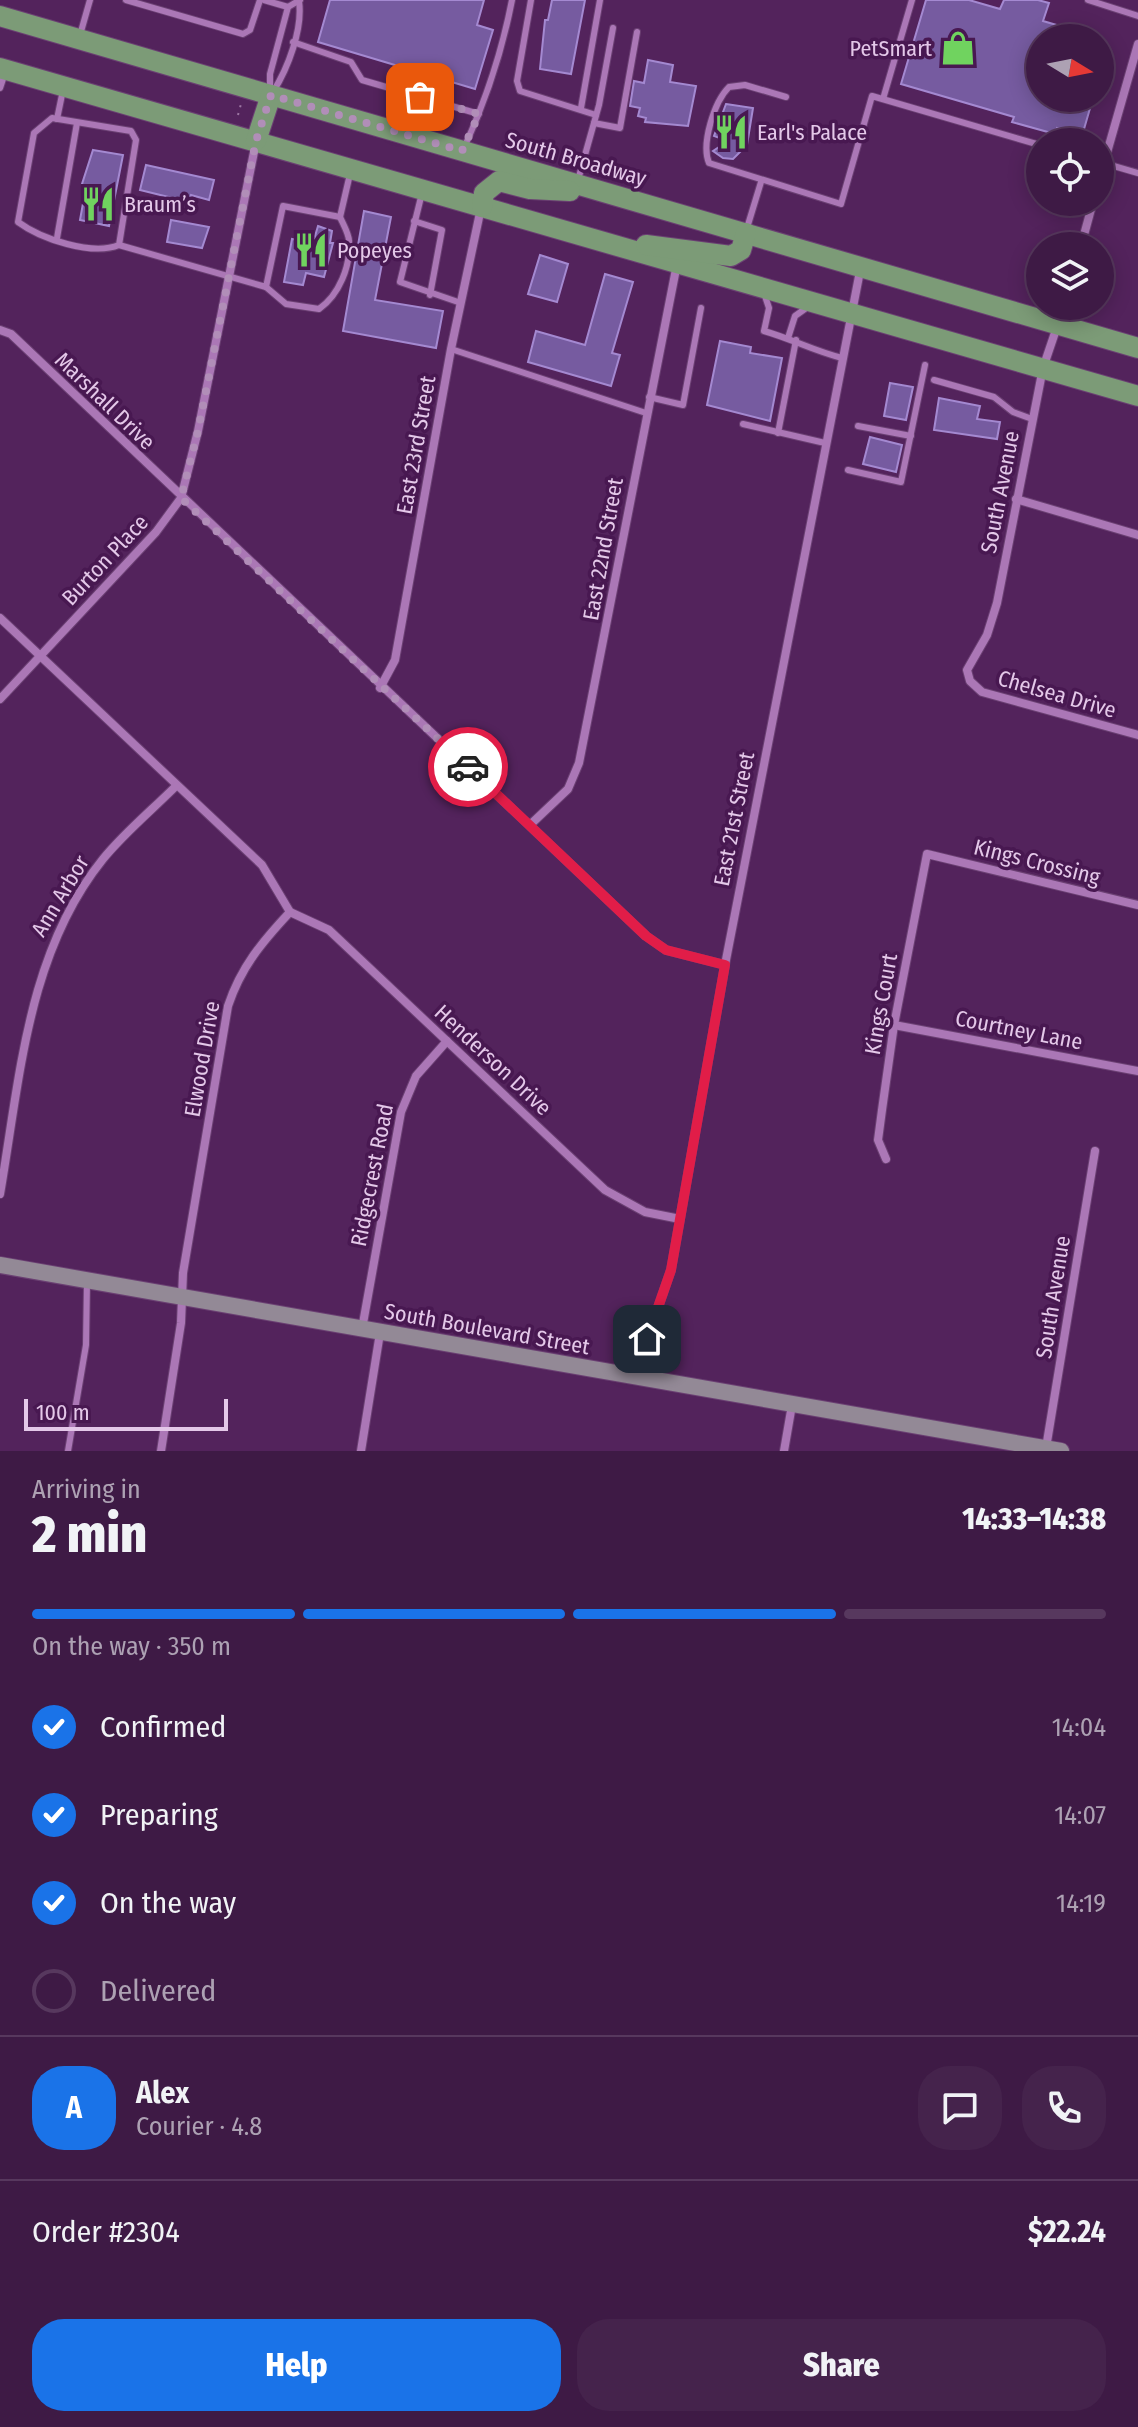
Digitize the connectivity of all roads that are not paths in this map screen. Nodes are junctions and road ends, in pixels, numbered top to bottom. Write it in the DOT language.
graph roads {
  1 [pos="90,0"];
  2 [pos="126,0"];
  3 [pos="262,0"];
  4 [pos="299,0"];
  5 [pos="512,0"];
  6 [pos="531,0"];
  7 [pos="600,0"];
  8 [pos="912,0"];
  9 [pos="1088,0"];
  10 [pos="288,7"];
  11 [pos="0,16"];
  12 [pos="1138,16"];
  13 [pos="613,28"];
  14 [pos="637,32"];
  15 [pos="78,39"];
  16 [pos="293,42"];
  17 [pos="1138,44"];
  18 [pos="2,75"];
  19 [pos="64,87"];
  20 [pos="271,95"];
  21 [pos="786,97"];
  22 [pos="883,99"];
  23 [pos="136,108"];
  24 [pos="581,108"];
  25 [pos="479,114"];
  26 [pos="596,115"];
  27 [pos="57,119"];
  28 [pos="77,123"];
  29 [pos="594,123"];
  30 [pos="1113,128"];
  31 [pos="131,131"];
  32 [pos="256,141"];
  33 [pos="1026,141"];
  34 [pos="462,151"];
  35 [pos="1114,166"];
  36 [pos="351,169"];
  37 [pos="1138,173"];
  38 [pos="761,182"];
  39 [pos="577,185"];
  40 [pos="423,190"];
  41 [pos="601,192"];
  42 [pos="482,207"];
  43 [pos="340,217"];
  44 [pos="414,221"];
  45 [pos="746,233"];
  46 [pos="57,238"];
  47 [pos="602,241"];
  48 [pos="119,245"];
  49 [pos="677,263"];
  50 [pos="861,265"];
  51 [pos="229,277"];
  52 [pos="266,287"];
  53 [pos="759,287"];
  54 [pos="430,295"];
  55 [pos="461,303"];
  56 [pos="814,303"];
  57 [pos="1026,306"];
  58 [pos="701,308"];
  59 [pos="851,313"];
  60 [pos="1059,320"];
  61 [pos="1073,320"];
  62 [pos="0,330"];
  63 [pos="788,338"];
  64 [pos="796,340"];
  65 [pos="1138,348"];
  66 [pos="451,349"];
  67 [pos="842,358"];
  68 [pos="925,365"];
  69 [pos="1043,368"];
  70 [pos="934,380"];
  71 [pos="1138,396"];
  72 [pos="649,397"];
  73 [pos="646,413"];
  74 [pos="1032,419"];
  75 [pos="743,424"];
  76 [pos="858,426"];
  77 [pos="778,433"];
  78 [pos="911,436"];
  79 [pos="825,443"];
  80 [pos="848,470"];
  81 [pos="181,498"];
  82 [pos="1016,499"];
  83 [pos="1138,535"];
  84 [pos="0,618"];
  85 [pos="41,657"];
  86 [pos="970,681"];
  87 [pos="380,688"];
  88 [pos="0,699"];
  89 [pos="1138,735"];
  90 [pos="176,786"];
  91 [pos="531,824"];
  92 [pos="927,854"];
  93 [pos="1138,905"];
  94 [pos="290,912"];
  95 [pos="725,965"];
  96 [pos="894,1025"];
  97 [pos="447,1041"];
  98 [pos="1138,1071"];
  99 [pos="1095,1151"];
  100 [pos="886,1159"];
  101 [pos="0,1194"];
  102 [pos="680,1219"];
  103 [pos="0,1265"];
  104 [pos="87,1281"];
  105 [pos="182,1298"];
  106 [pos="362,1329"];
  107 [pos="380,1333"];
  108 [pos="642,1378"];
  109 [pos="792,1404"];
  110 [pos="1054,1450"];
  111 [pos="68,1451"];
  112 [pos="161,1451"];
  113 [pos="361,1451"];
  114 [pos="784,1451"];
  1 -- 15 [label="lane"];
  2 -- 3 [label="lane"];
  3 -- 10 [label="lane"];
  4 -- 10 [label="lane"];
  4 -- 16 [label="lane"];
  5 -- 25 [label="lane"];
  6 -- 24 [label="lane"];
  7 -- 24 [label="lane"];
  8 -- 22 [label="lane"];
  9 -- 12 [label="lane"];
  10 -- 20 [label="lane"];
  11 -- 15 [label="main road, South Broadway"];
  13 -- 26 [label="lane"];
  14 -- 29 [label="lane"];
  15 -- 20 [label="main road, South Broadway"];
  16 -- 20 [label="lane"];
  16 -- 25 [label="lane"];
  17 -- 30 [label="street"];
  18 -- 19 [label="main road"];
  19 -- 23 [label="main road"];
  19 -- 27 [label="lane"];
  20 -- 32 [label="main road"];
  20 -- 34 [label="main road, South Broadway"];
  21 -- 38 [label="lane"];
  22 -- 33 [label="lane"];
  22 -- 38 [label="lane"];
  23 -- 31 [label="lane"];
  23 -- 32 [label="main road"];
  24 -- 26 [label="lane"];
  25 -- 34 [label="lane"];
  26 -- 29 [label="lane"];
  27 -- 28 [label="lane"];
  27 -- 46 [label="lane"];
  28 -- 31 [label="lane"];
  28 -- 46 [label="lane"];
  29 -- 39 [label="lane"];
  31 -- 48 [label="lane"];
  32 -- 36 [label="main road"];
  32 -- 51 [label="street, Burton Place"];
  34 -- 39 [label="main road, South Broadway"];
  35 -- 37 [label="lane"];
  36 -- 40 [label="main road"];
  36 -- 43 [label="lane"];
  38 -- 45 [label="lane"];
  39 -- 41 [label="main road, South Broadway"];
  40 -- 42 [label="main road"];
  40 -- 44 [label="lane"];
  41 -- 42 [label="main road"];
  41 -- 45 [label="main road, South Broadway"];
  42 -- 47 [label="main road"];
  42 -- 55 [label="street, East 23rd Street"];
  43 -- 52 [label="lane"];
  43 -- 52 [label="lane"];
  44 -- 54 [label="lane"];
  44 -- 54 [label="lane"];
  45 -- 47 [label="main road"];
  45 -- 50 [label="main road, South Broadway"];
  46 -- 48 [label="lane"];
  47 -- 49 [label="main road"];
  48 -- 51 [label="lane"];
  49 -- 53 [label="main road"];
  49 -- 72 [label="street, East 22nd Street"];
  50 -- 57 [label="main road, South Broadway"];
  50 -- 59 [label="street, East 21st Street"];
  51 -- 52 [label="lane"];
  51 -- 81 [label="street, Burton Place"];
  53 -- 56 [label="main road"];
  53 -- 63 [label="lane"];
  54 -- 55 [label="lane"];
  55 -- 66 [label="street, East 23rd Street"];
  56 -- 59 [label="main road"];
  56 -- 63 [label="lane"];
  58 -- 72 [label="lane"];
  59 -- 67 [label="street, East 21st Street"];
  59 -- 69 [label="main road"];
  60 -- 69 [label="street, South Avenue"];
  61 -- 65 [label="main road, South Broadway"];
  62 -- 81 [label="street, Marshall Drive"];
  63 -- 64 [label="lane"];
  64 -- 67 [label="lane"];
  64 -- 77 [label="lane"];
  66 -- 73 [label="lane"];
  66 -- 87 [label="street, East 23rd Street"];
  67 -- 79 [label="street, East 21st Street"];
  68 -- 78 [label="lane"];
  69 -- 71 [label="main road"];
  69 -- 74 [label="street, South Avenue"];
  70 -- 74 [label="lane"];
  72 -- 73 [label="street, East 22nd Street"];
  73 -- 91 [label="street, East 22nd Street"];
  74 -- 82 [label="street, South Avenue"];
  75 -- 77 [label="lane"];
  76 -- 78 [label="lane"];
  77 -- 79 [label="lane"];
  78 -- 80 [label="lane"];
  79 -- 95 [label="street, East 21st Street"];
  81 -- 85 [label="street, Burton Place"];
  81 -- 87 [label="street, Marshall Drive"];
  82 -- 83 [label="street"];
  82 -- 86 [label="street, South Avenue"];
  84 -- 85 [label="street"];
  85 -- 88 [label="street, Burton Place"];
  85 -- 90 [label="street"];
  86 -- 89 [label="street, Chelsea Drive"];
  87 -- 91 [label="street, Marshall Drive"];
  90 -- 94 [label="street"];
  90 -- 101 [label="street, Ann Arbor"];
  91 -- 95 [label="street, Marshall Drive"];
  92 -- 93 [label="street, Kings Crossing"];
  92 -- 96 [label="street, Kings Court"];
  94 -- 97 [label="street, Henderson Drive"];
  94 -- 105 [label="street, Elwood Drive"];
  95 -- 102 [label="street, East 21st Street"];
  96 -- 98 [label="street, Courtney Lane"];
  96 -- 100 [label="street, Kings Court"];
  97 -- 102 [label="street, Henderson Drive"];
  97 -- 106 [label="street, Ridgecrest Road"];
  99 -- 110 [label="street, South Avenue"];
  102 -- 108 [label="street, East 21st Street"];
  103 -- 104 [label="main road, South Boulevard Street"];
  104 -- 105 [label="main road, South Boulevard Street"];
  104 -- 111 [label="lane"];
  105 -- 106 [label="main road, South Boulevard Street"];
  105 -- 112 [label="street, Elwood Drive"];
  106 -- 107 [label="main road, South Boulevard Street"];
  107 -- 108 [label="main road, South Boulevard Street"];
  107 -- 113 [label="street"];
  108 -- 109 [label="main road, South Boulevard Street"];
  109 -- 110 [label="main road, South Boulevard Street"];
  109 -- 114 [label="street"];
}
